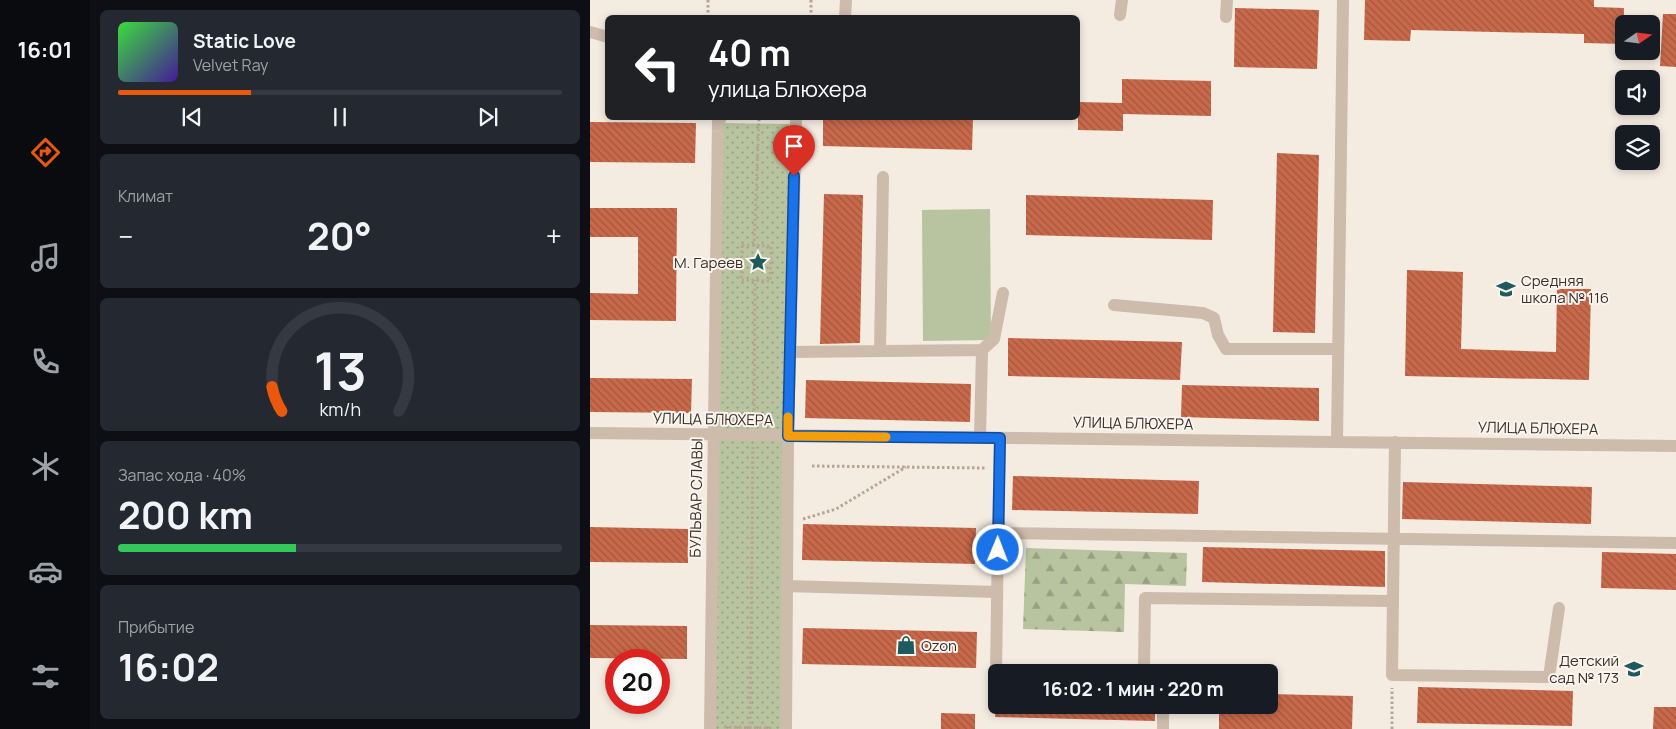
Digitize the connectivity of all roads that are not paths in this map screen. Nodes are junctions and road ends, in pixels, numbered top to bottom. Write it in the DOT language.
graph roads {
  1 [pos="846,0"];
  2 [pos="1122,0"];
  3 [pos="1227,0"];
  4 [pos="1343,0"];
  5 [pos="845,15"];
  6 [pos="1120,15"];
  7 [pos="1226,17"];
  8 [pos="590,32"];
  9 [pos="605,36"];
  10 [pos="719,120"];
  11 [pos="796,120"];
  12 [pos="884,177"];
  13 [pos="1003,293"];
  14 [pos="1114,305"];
  15 [pos="1338,349"];
  16 [pos="982,350"];
  17 [pos="880,351"];
  18 [pos="790,352"];
  19 [pos="590,433"];
  20 [pos="713,435"];
  21 [pos="788,436"];
  22 [pos="980,438"];
  23 [pos="1000,438"];
  24 [pos="1337,442"];
  25 [pos="1395,442"];
  26 [pos="1676,446"];
  27 [pos="998,533"];
  28 [pos="1394,539"];
  29 [pos="1676,543"];
  30 [pos="786,586"];
  31 [pos="997,592"];
  32 [pos="1393,601"];
  33 [pos="1559,608"];
  34 [pos="996,664"];
  35 [pos="1144,664"];
  36 [pos="1163,714"];
  37 [pos="710,728"];
  38 [pos="786,729"];
  39 [pos="1163,729"];
  1 -- 5 [label="street"];
  2 -- 6 [label="street"];
  3 -- 7 [label="street"];
  4 -- 15 [label="street"];
  8 -- 9 [label="street"];
  10 -- 20 [label="street, БУЛЬВАР СЛАВЫ"];
  11 -- 18 [label="street"];
  12 -- 17 [label="street"];
  13 -- 16 [label="street"];
  14 -- 15 [label="street"];
  15 -- 24 [label="street"];
  16 -- 17 [label="street"];
  16 -- 22 [label="street"];
  17 -- 18 [label="street"];
  18 -- 21 [label="street"];
  19 -- 20 [label="street, УЛИЦА БЛЮХЕРА"];
  20 -- 21 [label="street, УЛИЦА БЛЮХЕРА"];
  20 -- 37 [label="street, БУЛЬВАР СЛАВЫ"];
  21 -- 22 [label="street, УЛИЦА БЛЮХЕРА"];
  21 -- 30 [label="street"];
  22 -- 23 [label="street, УЛИЦА БЛЮХЕРА"];
  23 -- 24 [label="street, УЛИЦА БЛЮХЕРА"];
  23 -- 27 [label="street"];
  24 -- 25 [label="street, УЛИЦА БЛЮХЕРА"];
  25 -- 26 [label="street, УЛИЦА БЛЮХЕРА"];
  25 -- 28 [label="street"];
  27 -- 28 [label="street"];
  27 -- 31 [label="street"];
  28 -- 29 [label="street"];
  28 -- 32 [label="street"];
  30 -- 31 [label="street"];
  30 -- 38 [label="street"];
  31 -- 34 [label="street"];
  32 -- 33 [label="street"];
  32 -- 35 [label="street"];
  36 -- 39 [label="street"];
}
